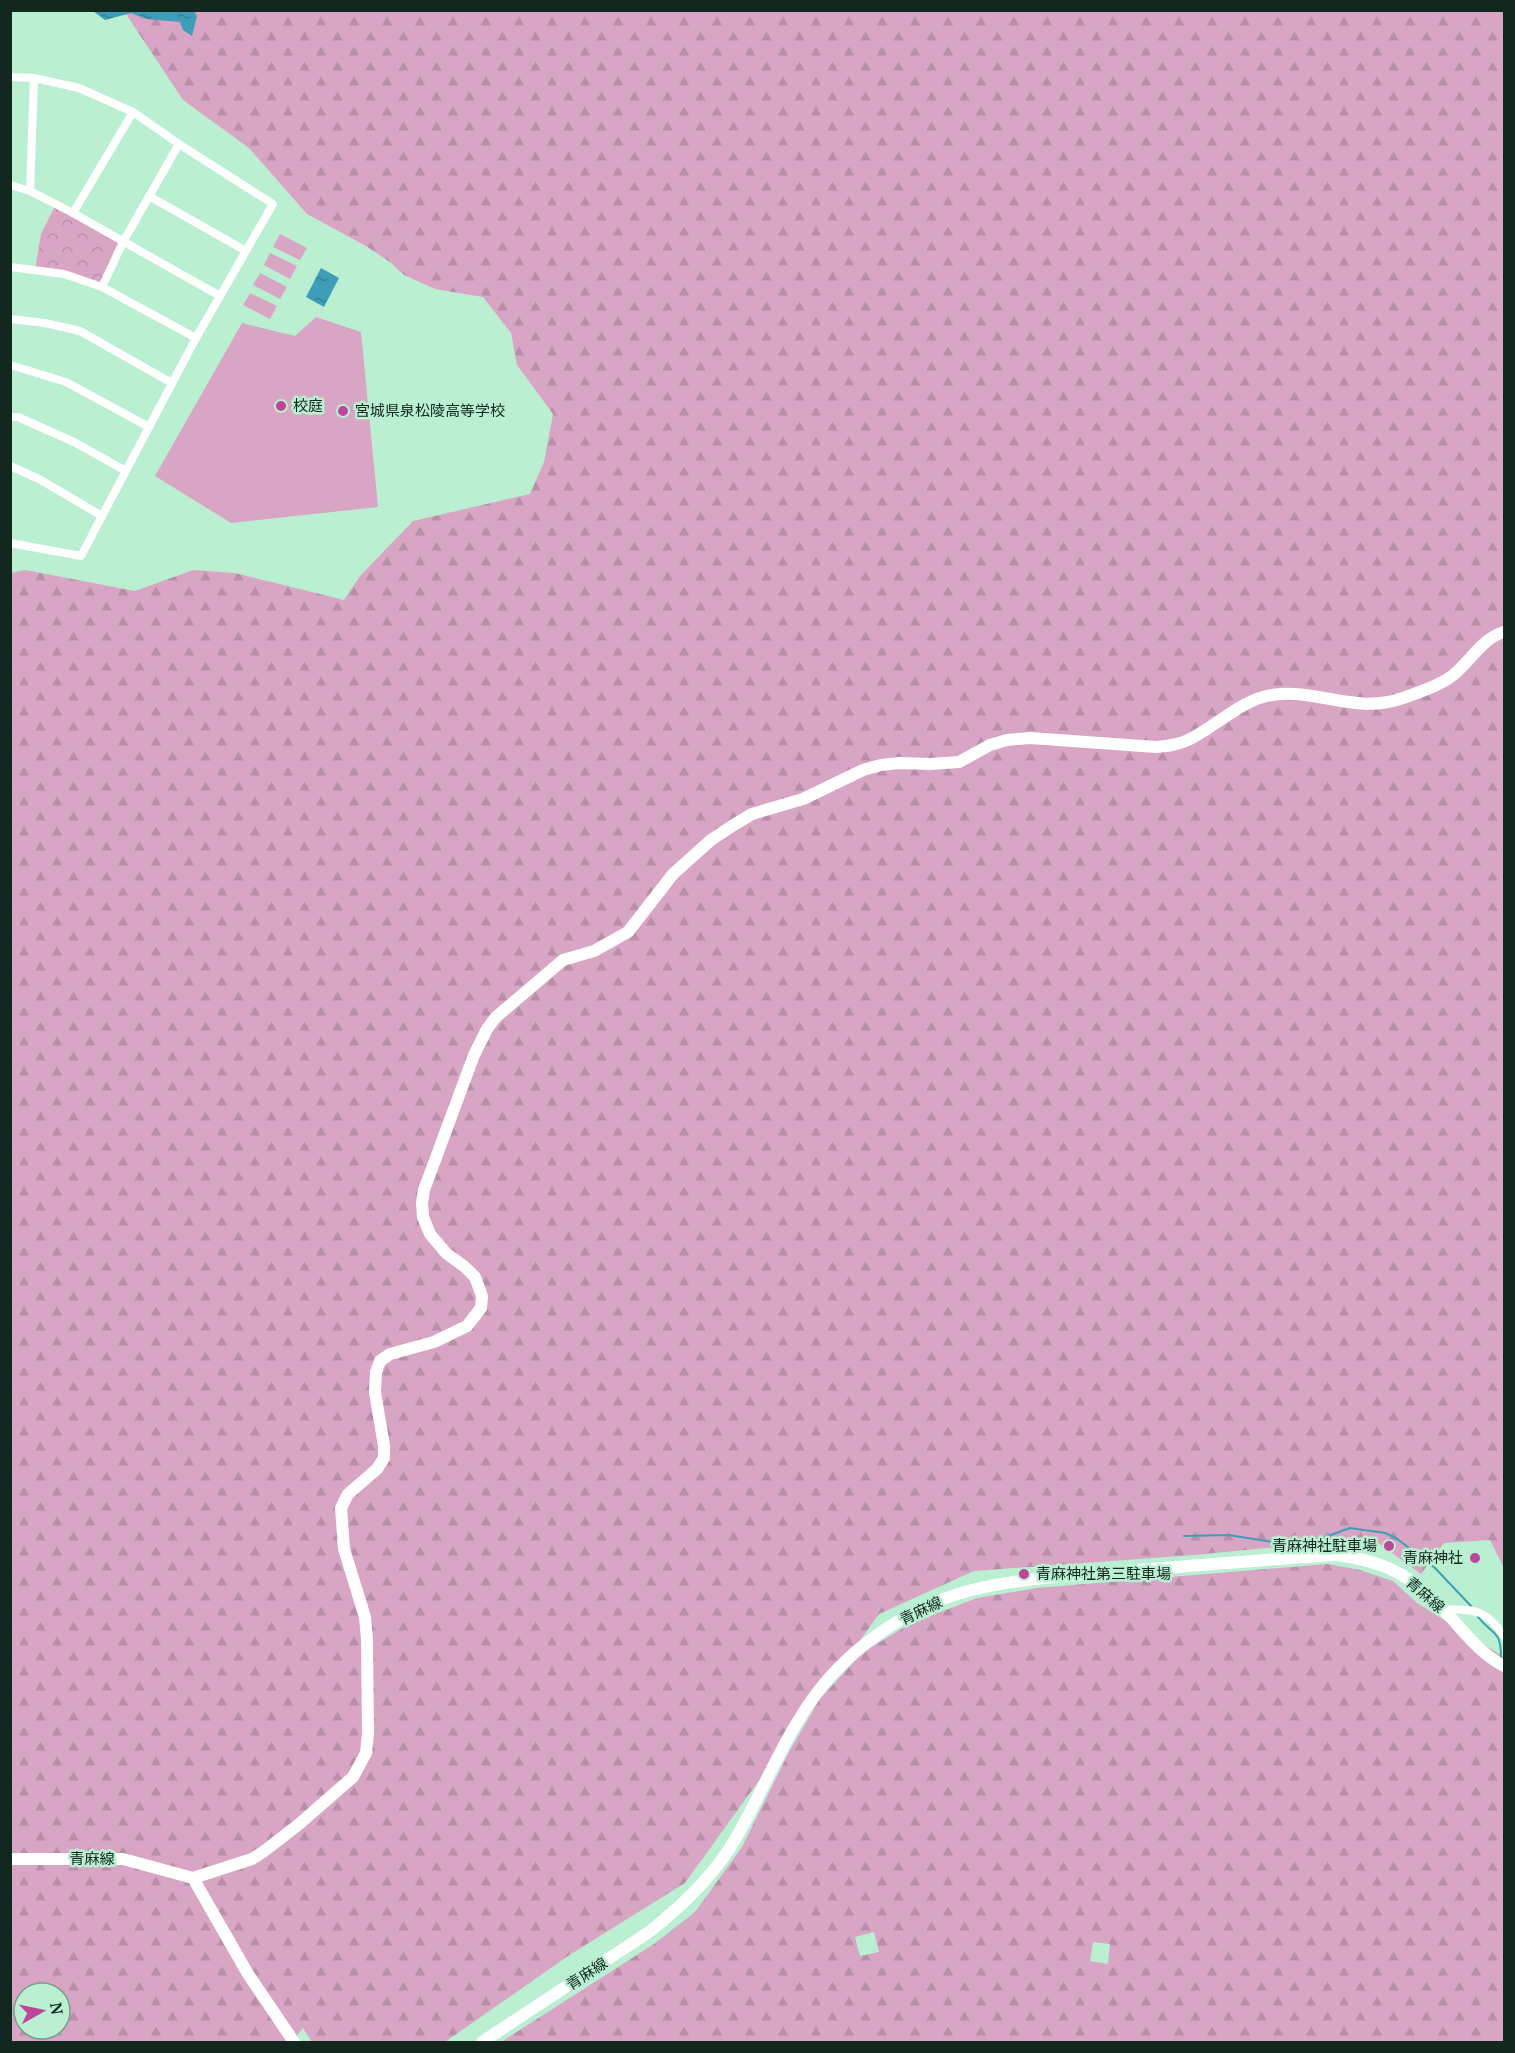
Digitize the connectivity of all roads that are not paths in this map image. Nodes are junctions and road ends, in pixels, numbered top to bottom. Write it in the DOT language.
graph roads {
  1 [pos="10,77"];
  2 [pos="34,78"];
  3 [pos="133,112"];
  4 [pos="179,144"];
  5 [pos="10,185"];
  6 [pos="30,191"];
  7 [pos="149,196"];
  8 [pos="73,213"];
  9 [pos="123,242"];
  10 [pos="246,251"];
  11 [pos="10,267"];
  12 [pos="102,287"];
  13 [pos="220,296"];
  14 [pos="10,319"];
  15 [pos="196,338"];
  16 [pos="10,365"];
  17 [pos="172,383"];
  18 [pos="10,417"];
  19 [pos="149,427"];
  20 [pos="10,466"];
  21 [pos="126,471"];
  22 [pos="102,516"];
  23 [pos="10,543"];
  24 [pos="1504,632"];
  25 [pos="1443,1609"];
  26 [pos="1504,1636"];
  27 [pos="1504,1666"];
  28 [pos="10,1859"];
  29 [pos="193,1878"];
  30 [pos="289,2039"];
  31 [pos="482,2043"];
  1 -- 2 [label="street"];
  2 -- 3 [label="street"];
  2 -- 6 [label="street"];
  3 -- 4 [label="street"];
  3 -- 8 [label="street"];
  4 -- 7 [label="street"];
  4 -- 10 [label="street"];
  5 -- 6 [label="street"];
  6 -- 8 [label="street"];
  7 -- 9 [label="street"];
  7 -- 10 [label="street"];
  8 -- 9 [label="street"];
  9 -- 12 [label="street"];
  9 -- 13 [label="street"];
  10 -- 13 [label="street"];
  11 -- 12 [label="street"];
  12 -- 15 [label="street"];
  13 -- 15 [label="street"];
  14 -- 17 [label="street"];
  15 -- 17 [label="street"];
  16 -- 19 [label="street"];
  17 -- 19 [label="street"];
  18 -- 21 [label="street"];
  19 -- 21 [label="street"];
  20 -- 22 [label="street"];
  21 -- 22 [label="street"];
  22 -- 23 [label="street"];
  24 -- 29 [label="street"];
  25 -- 26 [label="street"];
  25 -- 27 [label="street, 青麻線"];
  25 -- 31 [label="street, 青麻線"];
  28 -- 29 [label="street, 青麻線"];
  29 -- 30 [label="street"];
}
